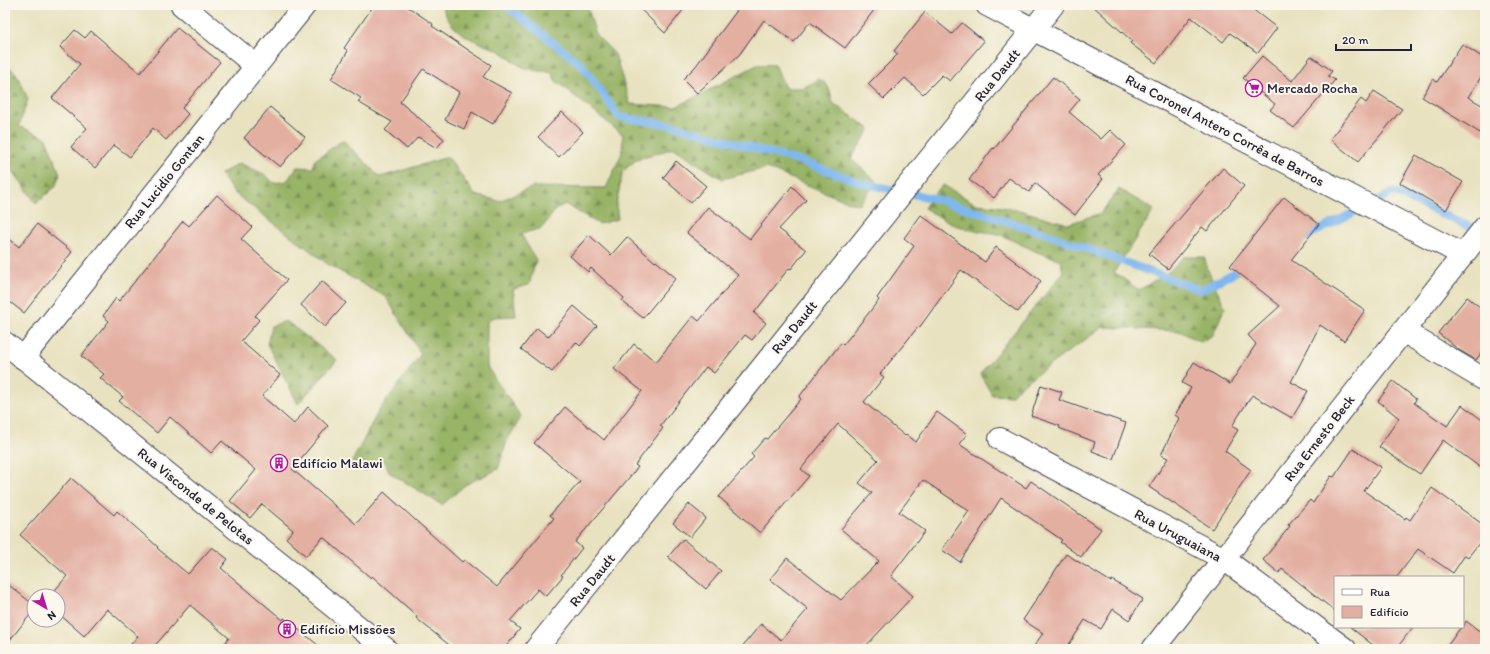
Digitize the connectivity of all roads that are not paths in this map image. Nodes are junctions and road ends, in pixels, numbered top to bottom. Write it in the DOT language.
graph roads {
  1 [pos="182,5"];
  2 [pos="305,5"];
  3 [pos="987,5"];
  4 [pos="1053,5"];
  5 [pos="1034,30"];
  6 [pos="256,66"];
  7 [pos="1485,227"];
  8 [pos="1463,255"];
  9 [pos="1403,331"];
  10 [pos="5,343"];
  11 [pos="23,358"];
  12 [pos="1485,380"];
  13 [pos="1000,439"];
  14 [pos="1224,559"];
  15 [pos="386,649"];
  16 [pos="536,649"];
  17 [pos="1153,649"];
  18 [pos="1345,649"];
  1 -- 6 [label="street"];
  2 -- 6 [label="street, Rua Lucidio Gontan"];
  3 -- 5 [label="street, Rua Coronel Antero Corrêa de Barros"];
  4 -- 5 [label="street, Rua Daudt"];
  5 -- 8 [label="street, Rua Coronel Antero Corrêa de Barros"];
  5 -- 16 [label="street, Rua Daudt"];
  6 -- 11 [label="street, Rua Lucidio Gontan"];
  7 -- 8 [label="street, Rua Ernesto Beck"];
  8 -- 9 [label="street, Rua Ernesto Beck"];
  9 -- 12 [label="street"];
  9 -- 14 [label="street, Rua Ernesto Beck"];
  10 -- 11 [label="street, Rua Visconde de Pelotas"];
  11 -- 15 [label="street, Rua Visconde de Pelotas"];
  13 -- 14 [label="street, Rua Uruguaiana"];
  14 -- 17 [label="street, Rua Ernesto Beck"];
  14 -- 18 [label="street, Rua Uruguaiana"];
}
